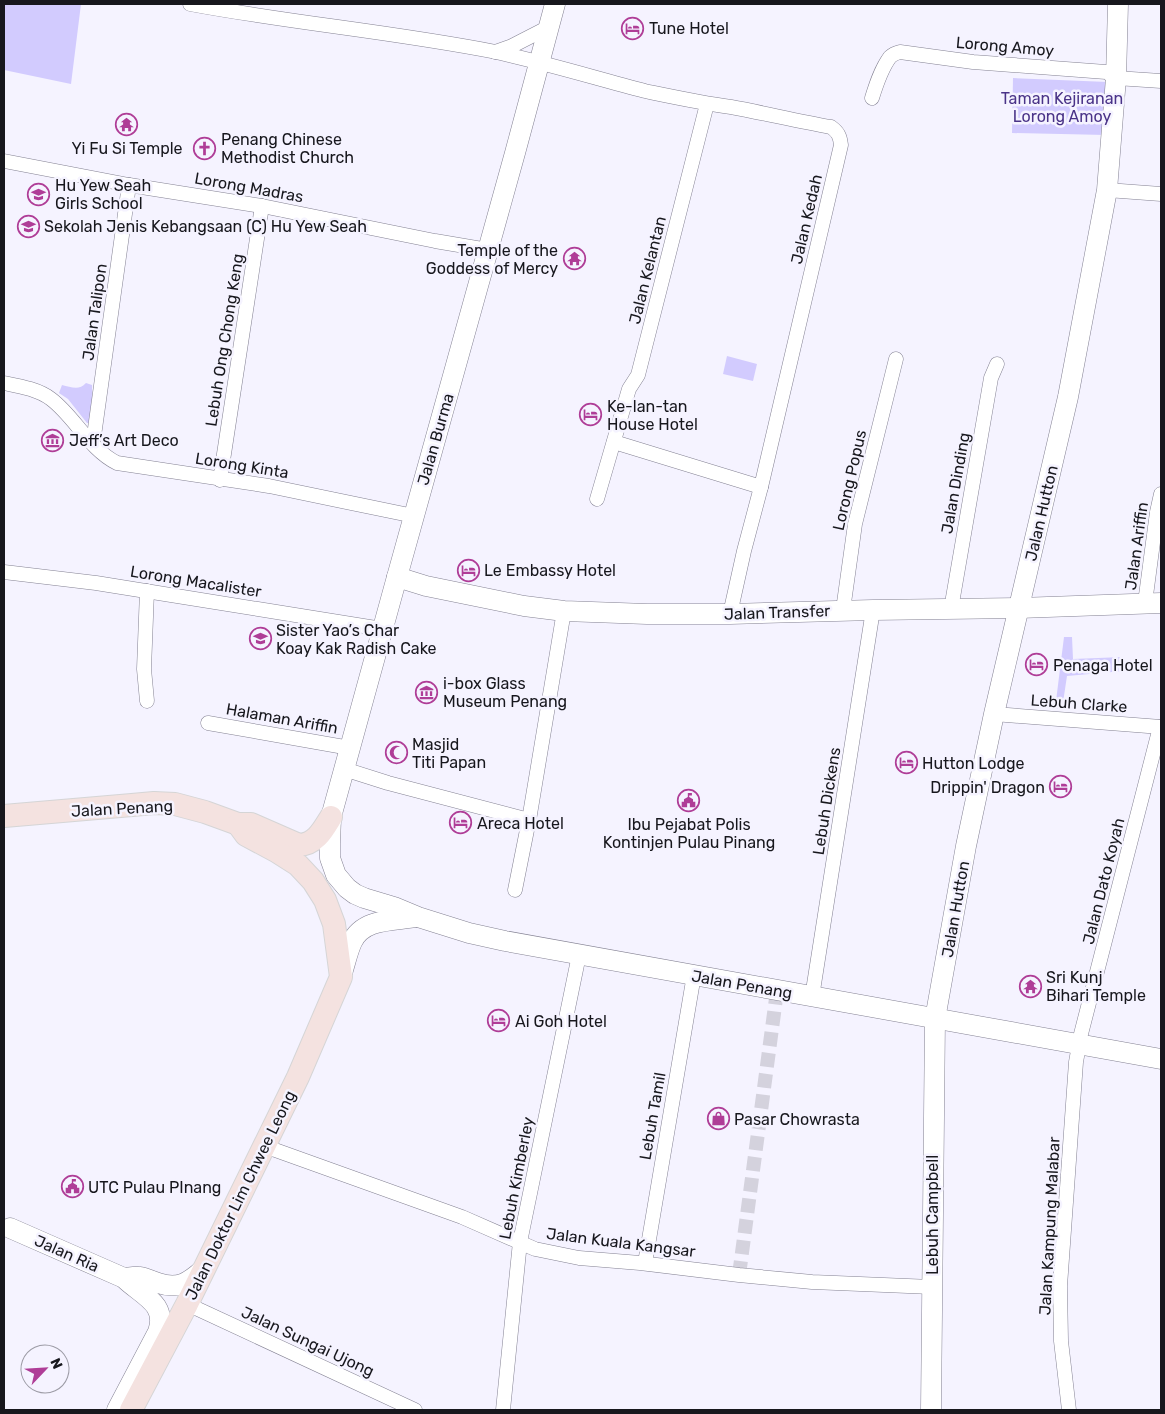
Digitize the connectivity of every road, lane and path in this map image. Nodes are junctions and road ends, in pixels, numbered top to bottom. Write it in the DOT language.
graph roads {
  1 [pos="190,4"];
  2 [pos="556,4"];
  3 [pos="1118,4"];
  4 [pos="549,28"];
  5 [pos="494,52"];
  6 [pos="539,62"];
  7 [pos="1116,78"];
  8 [pos="1161,81"];
  9 [pos="872,98"];
  10 [pos="707,104"];
  11 [pos="4,161"];
  12 [pos="129,185"];
  13 [pos="1107,190"];
  14 [pos="1161,194"];
  15 [pos="262,206"];
  16 [pos="488,250"];
  17 [pos="896,359"];
  18 [pos="997,364"];
  19 [pos="4,383"];
  20 [pos="614,442"];
  21 [pos="93,443"];
  22 [pos="220,480"];
  23 [pos="761,487"];
  24 [pos="1161,494"];
  25 [pos="597,499"];
  26 [pos="414,516"];
  27 [pos="4,572"];
  28 [pos="396,577"];
  29 [pos="147,591"];
  30 [pos="1153,603"];
  31 [pos="1019,608"];
  32 [pos="951,609"];
  33 [pos="843,610"];
  34 [pos="873,610"];
  35 [pos="564,611"];
  36 [pos="730,614"];
  37 [pos="382,629"];
  38 [pos="147,700"];
  39 [pos="994,714"];
  40 [pos="208,723"];
  41 [pos="1161,727"];
  42 [pos="350,748"];
  43 [pos="344,769"];
  44 [pos="4,816"];
  45 [pos="332,817"];
  46 [pos="529,820"];
  47 [pos="238,824"];
  48 [pos="336,875"];
  49 [pos="515,890"];
  50 [pos="418,917"];
  51 [pos="579,955"];
  52 [pos="694,976"];
  53 [pos="341,977"];
  54 [pos="812,997"];
  55 [pos="935,1019"];
  56 [pos="1079,1044"];
  57 [pos="1161,1058"];
  58 [pos="264,1146"];
  59 [pos="10,1228"];
  60 [pos="520,1242"];
  61 [pos="645,1263"];
  62 [pos="204,1269"];
  63 [pos="124,1278"];
  64 [pos="932,1287"];
  65 [pos="187,1304"];
  66 [pos="117,1410"];
  67 [pos="131,1410"];
  68 [pos="415,1410"];
  69 [pos="503,1410"];
  70 [pos="931,1410"];
  71 [pos="1069,1410"];
  1 -- 5 [label="street, Jalan Kedah"];
  2 -- 4 [label="main road, Jalan Burma"];
  3 -- 7 [label="main road, Jalan Hutton"];
  4 -- 5 [label="street"];
  4 -- 6 [label="main road, Jalan Burma"];
  5 -- 6 [label="street, Jalan Kedah"];
  6 -- 10 [label="street, Jalan Kedah"];
  6 -- 16 [label="main road, Jalan Burma"];
  7 -- 8 [label="street, Lorong Amoy"];
  7 -- 9 [label="street, Lorong Amoy"];
  7 -- 13 [label="main road, Jalan Hutton"];
  10 -- 20 [label="street, Jalan Kelantan"];
  10 -- 23 [label="street, Jalan Kedah"];
  11 -- 12 [label="street, Lorong Madras"];
  12 -- 15 [label="street, Lorong Madras"];
  12 -- 21 [label="street, Jalan Talipon"];
  13 -- 14 [label="street"];
  13 -- 31 [label="main road, Jalan Hutton"];
  15 -- 16 [label="street, Lorong Madras"];
  15 -- 22 [label="street, Lebuh Ong Chong Keng"];
  16 -- 26 [label="main road, Jalan Burma"];
  17 -- 33 [label="street, Lorong Popus"];
  18 -- 32 [label="street, Jalan Dinding"];
  19 -- 21 [label="street, Lorong Kinta"];
  20 -- 23 [label="street"];
  20 -- 25 [label="street, Jalan Kelantan"];
  21 -- 22 [label="street, Lorong Kinta"];
  22 -- 26 [label="street, Lorong Kinta"];
  23 -- 36 [label="street, Jalan Kedah"];
  24 -- 30 [label="street, Jalan Ariffin"];
  26 -- 28 [label="main road, Jalan Burma"];
  27 -- 29 [label="street, Lorong Macalister"];
  28 -- 35 [label="main road, Jalan Transfer"];
  28 -- 37 [label="main road, Jalan Burma"];
  29 -- 37 [label="street, Lorong Macalister"];
  29 -- 38 [label="street"];
  30 -- 31 [label="main road, Jalan Transfer"];
  31 -- 32 [label="main road, Jalan Transfer"];
  31 -- 39 [label="main road, Jalan Hutton"];
  32 -- 34 [label="main road, Jalan Transfer"];
  33 -- 34 [label="main road, Jalan Transfer"];
  33 -- 36 [label="main road, Jalan Transfer"];
  34 -- 54 [label="street, Lebuh Dickens"];
  35 -- 36 [label="main road, Jalan Transfer"];
  35 -- 46 [label="street"];
  37 -- 42 [label="main road, Jalan Burma"];
  39 -- 41 [label="street, Lebuh Clarke"];
  39 -- 55 [label="main road, Jalan Hutton"];
  40 -- 42 [label="street, Halaman Ariffin"];
  41 -- 56 [label="street, Jalan Dato Koyah"];
  42 -- 43 [label="main road, Jalan Burma"];
  43 -- 45 [label="main road, Jalan Burma"];
  43 -- 46 [label="street"];
  44 -- 47 [label="main road, Jalan Penang"];
  45 -- 47 [label="main road, Jalan Penang"];
  45 -- 48 [label="main road, Jalan Burma"];
  46 -- 49 [label="street"];
  47 -- 53 [label="main road, Jalan Penang"];
  48 -- 50 [label="main road, Jalan Penang"];
  50 -- 51 [label="main road, Jalan Penang"];
  50 -- 53 [label="main road"];
  51 -- 52 [label="main road, Jalan Penang"];
  51 -- 60 [label="street, Lebuh Kimberley"];
  52 -- 54 [label="main road, Jalan Penang"];
  52 -- 61 [label="street, Lebuh Tamil"];
  53 -- 58 [label="main road, Jalan Doktor Lim Chwee Leong"];
  54 -- 55 [label="main road, Jalan Penang"];
  55 -- 56 [label="main road, Jalan Penang"];
  55 -- 64 [label="main road, Lebuh Campbell"];
  56 -- 57 [label="main road, Jalan Penang"];
  56 -- 71 [label="street, Jalan Kampung Malabar"];
  58 -- 60 [label="street, Jalan Kuala Kangsar"];
  58 -- 62 [label="main road, Jalan Doktor Lim Chwee Leong"];
  59 -- 63 [label="main road, Jalan Ria"];
  60 -- 61 [label="street, Jalan Kuala Kangsar"];
  60 -- 69 [label="street, Lebuh Kimberley"];
  61 -- 64 [label="street, Jalan Kuala Kangsar"];
  62 -- 63 [label="main road, Jalan Ria"];
  62 -- 65 [label="main road, Jalan Doktor Lim Chwee Leong"];
  63 -- 66 [label="main road, Jalan Ria"];
  64 -- 70 [label="main road, Lebuh Campbell"];
  65 -- 67 [label="main road, Jalan Doktor Lim Chwee Leong"];
  65 -- 68 [label="street, Jalan Sungai Ujong"];
}
